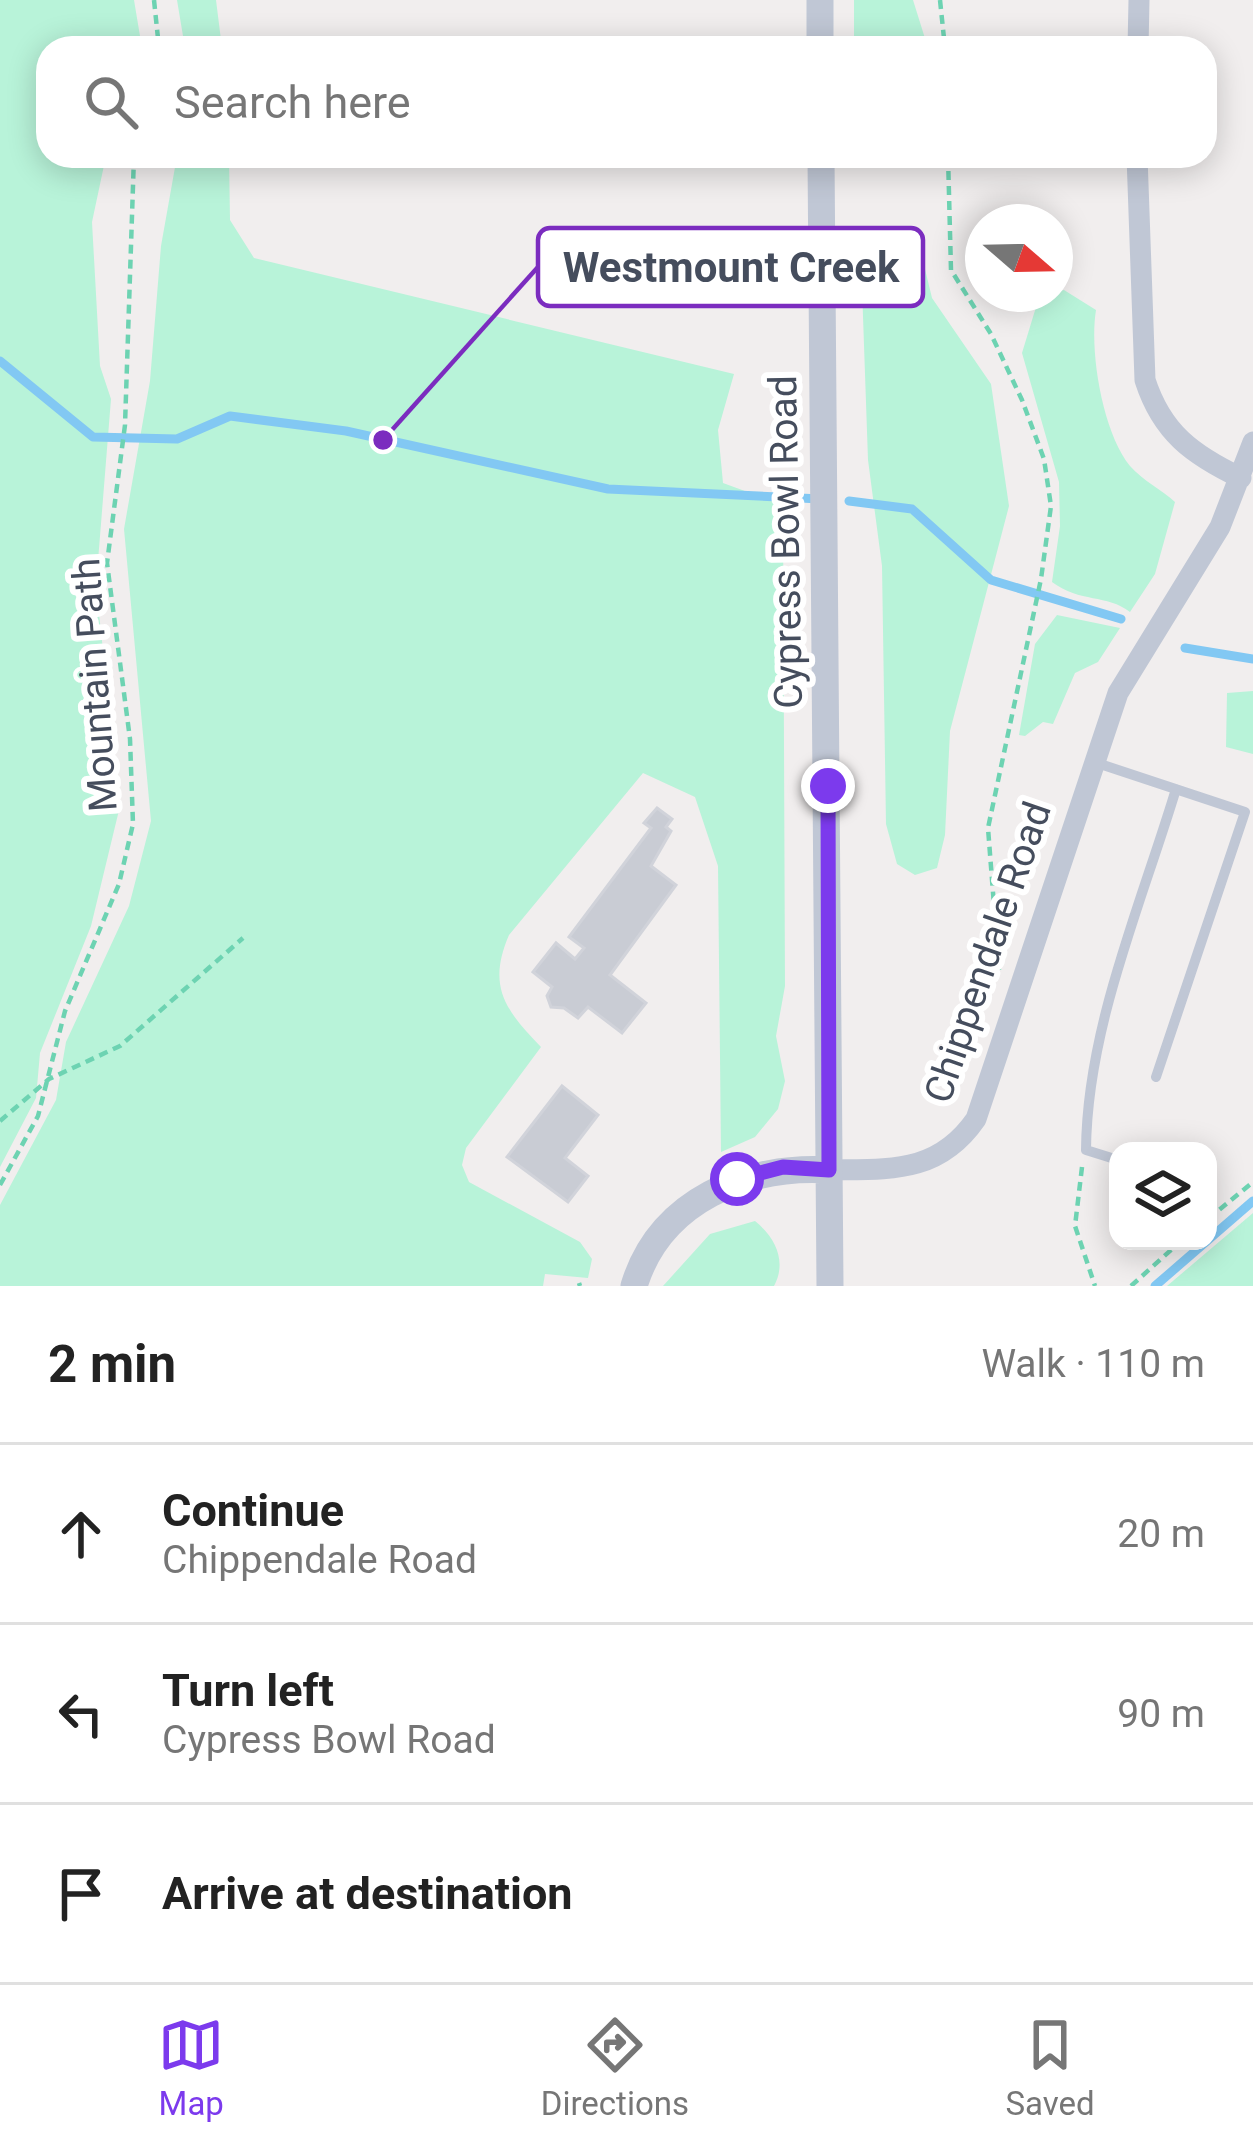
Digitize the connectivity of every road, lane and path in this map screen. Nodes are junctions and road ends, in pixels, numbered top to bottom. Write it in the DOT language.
graph roads {
  1 [pos="154,0"];
  2 [pos="820,0"];
  3 [pos="940,0"];
  4 [pos="1138,0"];
  5 [pos="158,36"];
  6 [pos="820,36"];
  7 [pos="944,36"];
  8 [pos="1138,36"];
  9 [pos="134,168"];
  10 [pos="820,168"];
  11 [pos="948,168"];
  12 [pos="1137,168"];
  13 [pos="1253,442"];
  14 [pos="1241,478"];
  15 [pos="1094,762"];
  16 [pos="1177,789"];
  17 [pos="243,938"];
  18 [pos="1022,980"];
  19 [pos="1156,1077"];
  20 [pos="49,1078"];
  21 [pos="0,1121"];
  22 [pos="1086,1150"];
  23 [pos="1109,1157"];
  24 [pos="829,1170"];
  25 [pos="1253,1182"];
  26 [pos="0,1185"];
  27 [pos="1217,1212"];
  28 [pos="1171,1250"];
  29 [pos="634,1286"];
  30 [pos="830,1286"];
  31 [pos="1095,1286"];
  32 [pos="1131,1286"];
  1 -- 5 [label="path"];
  2 -- 6 [label="street"];
  3 -- 7 [label="path"];
  4 -- 8 [label="street"];
  9 -- 20 [label="path, Mountain Path"];
  10 -- 24 [label="street, Cypress Bowl Road"];
  11 -- 18 [label="path"];
  12 -- 14 [label="street"];
  13 -- 14 [label="street, Chippendale Road"];
  14 -- 15 [label="street, Chippendale Road"];
  15 -- 16 [label="lane"];
  15 -- 18 [label="street, Chippendale Road"];
  16 -- 19 [label="lane"];
  16 -- 22 [label="lane"];
  17 -- 20 [label="path"];
  18 -- 24 [label="street, Chippendale Road"];
  20 -- 21 [label="path"];
  20 -- 26 [label="path, Mountain Path"];
  22 -- 23 [label="lane"];
  22 -- 31 [label="path"];
  24 -- 29 [label="street, Chippendale Road"];
  24 -- 30 [label="street, Cypress Bowl Road"];
  25 -- 27 [label="path"];
  28 -- 32 [label="path"];
}
